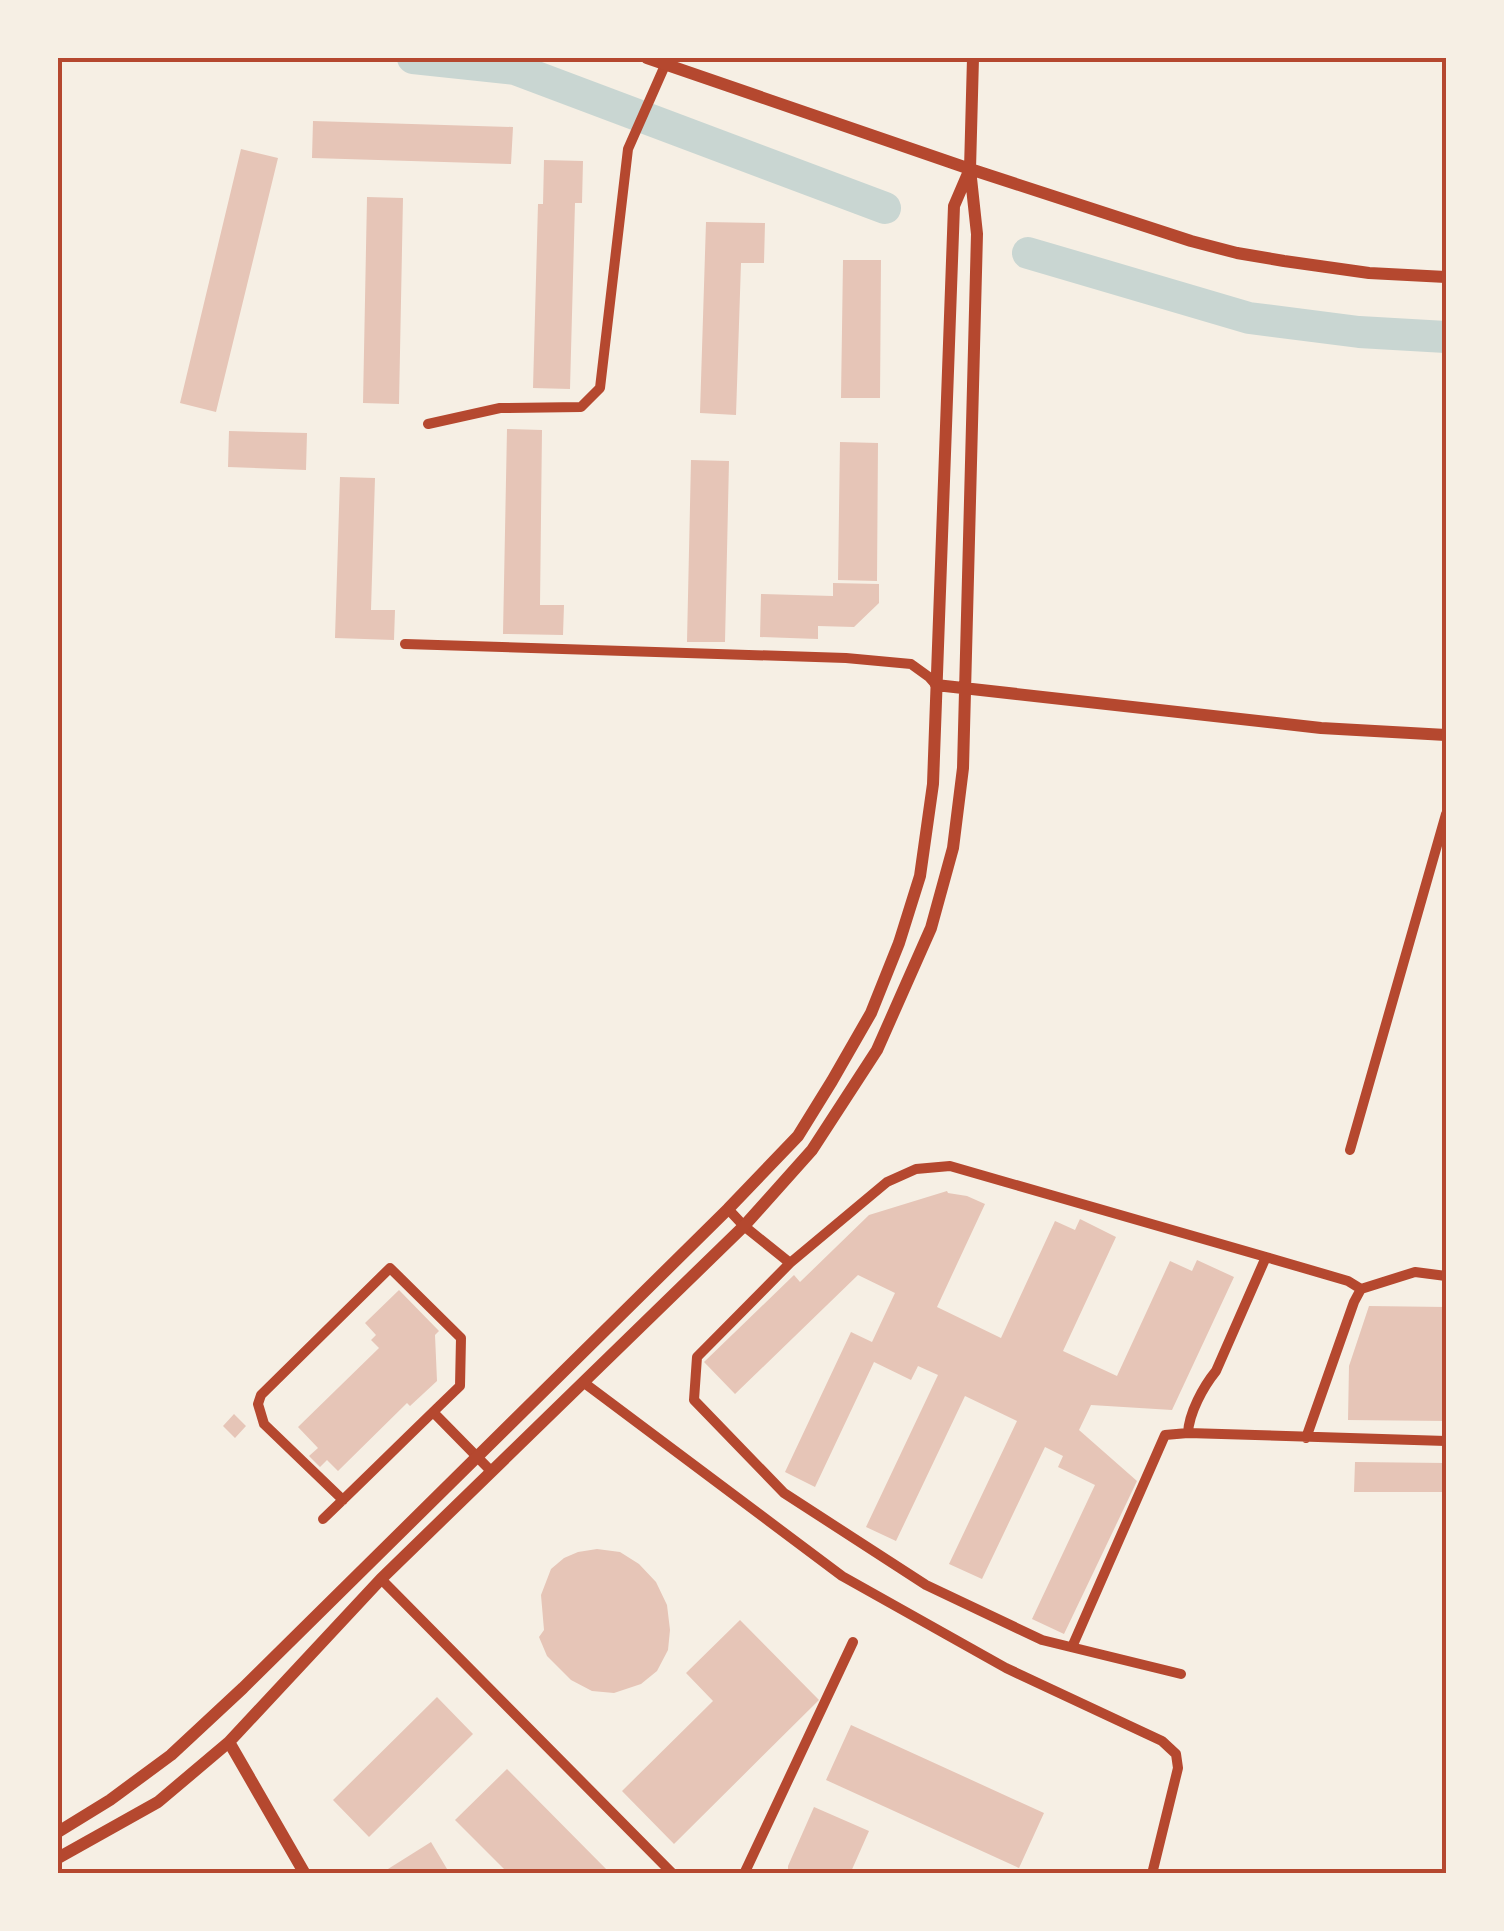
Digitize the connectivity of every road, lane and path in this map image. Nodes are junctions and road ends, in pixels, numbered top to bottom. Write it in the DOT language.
graph roads {
  1 [pos="647,58"];
  2 [pos="973,58"];
  3 [pos="666,63"];
  4 [pos="970,168"];
  5 [pos="1446,277"];
  6 [pos="428,424"];
  7 [pos="405,644"];
  8 [pos="936,685"];
  9 [pos="966,688"];
  10 [pos="1446,734"];
  11 [pos="1446,814"];
  12 [pos="1350,1150"];
  13 [pos="728,1209"];
  14 [pos="744,1226"];
  15 [pos="1266,1257"];
  16 [pos="790,1263"];
  17 [pos="1446,1276"];
  18 [pos="1361,1289"];
  19 [pos="583,1382"];
  20 [pos="432,1412"];
  21 [pos="1188,1434"];
  22 [pos="1306,1438"];
  23 [pos="1446,1441"];
  24 [pos="476,1456"];
  25 [pos="491,1471"];
  26 [pos="343,1500"];
  27 [pos="324,1520"];
  28 [pos="381,1580"];
  29 [pos="852,1642"];
  30 [pos="1072,1647"];
  31 [pos="1181,1674"];
  32 [pos="229,1742"];
  33 [pos="58,1832"];
  34 [pos="58,1858"];
  35 [pos="306,1874"];
  36 [pos="673,1874"];
  37 [pos="744,1874"];
  38 [pos="1152,1874"];
  1 -- 3 [label="street"];
  2 -- 4 [label="street"];
  3 -- 4 [label="street"];
  3 -- 6 [label="street"];
  4 -- 5 [label="street"];
  4 -- 8 [label="street"];
  4 -- 9 [label="street"];
  7 -- 8 [label="street"];
  8 -- 9 [label="street"];
  8 -- 13 [label="street"];
  9 -- 10 [label="street"];
  9 -- 14 [label="street"];
  11 -- 12 [label="street"];
  13 -- 14 [label="street"];
  13 -- 24 [label="street"];
  14 -- 16 [label="street"];
  14 -- 19 [label="street"];
  15 -- 16 [label="street"];
  15 -- 18 [label="street"];
  15 -- 21 [label="street"];
  16 -- 30 [label="street"];
  17 -- 18 [label="street"];
  18 -- 22 [label="street"];
  19 -- 25 [label="street"];
  19 -- 38 [label="street"];
  20 -- 24 [label="street"];
  20 -- 26 [label="street"];
  20 -- 26 [label="street"];
  21 -- 22 [label="street"];
  21 -- 30 [label="street"];
  22 -- 23 [label="street"];
  24 -- 25 [label="street"];
  24 -- 33 [label="street"];
  25 -- 28 [label="street"];
  26 -- 27 [label="street"];
  28 -- 32 [label="street"];
  28 -- 36 [label="street"];
  29 -- 37 [label="street"];
  30 -- 31 [label="street"];
  32 -- 34 [label="street"];
  32 -- 35 [label="street"];
}
